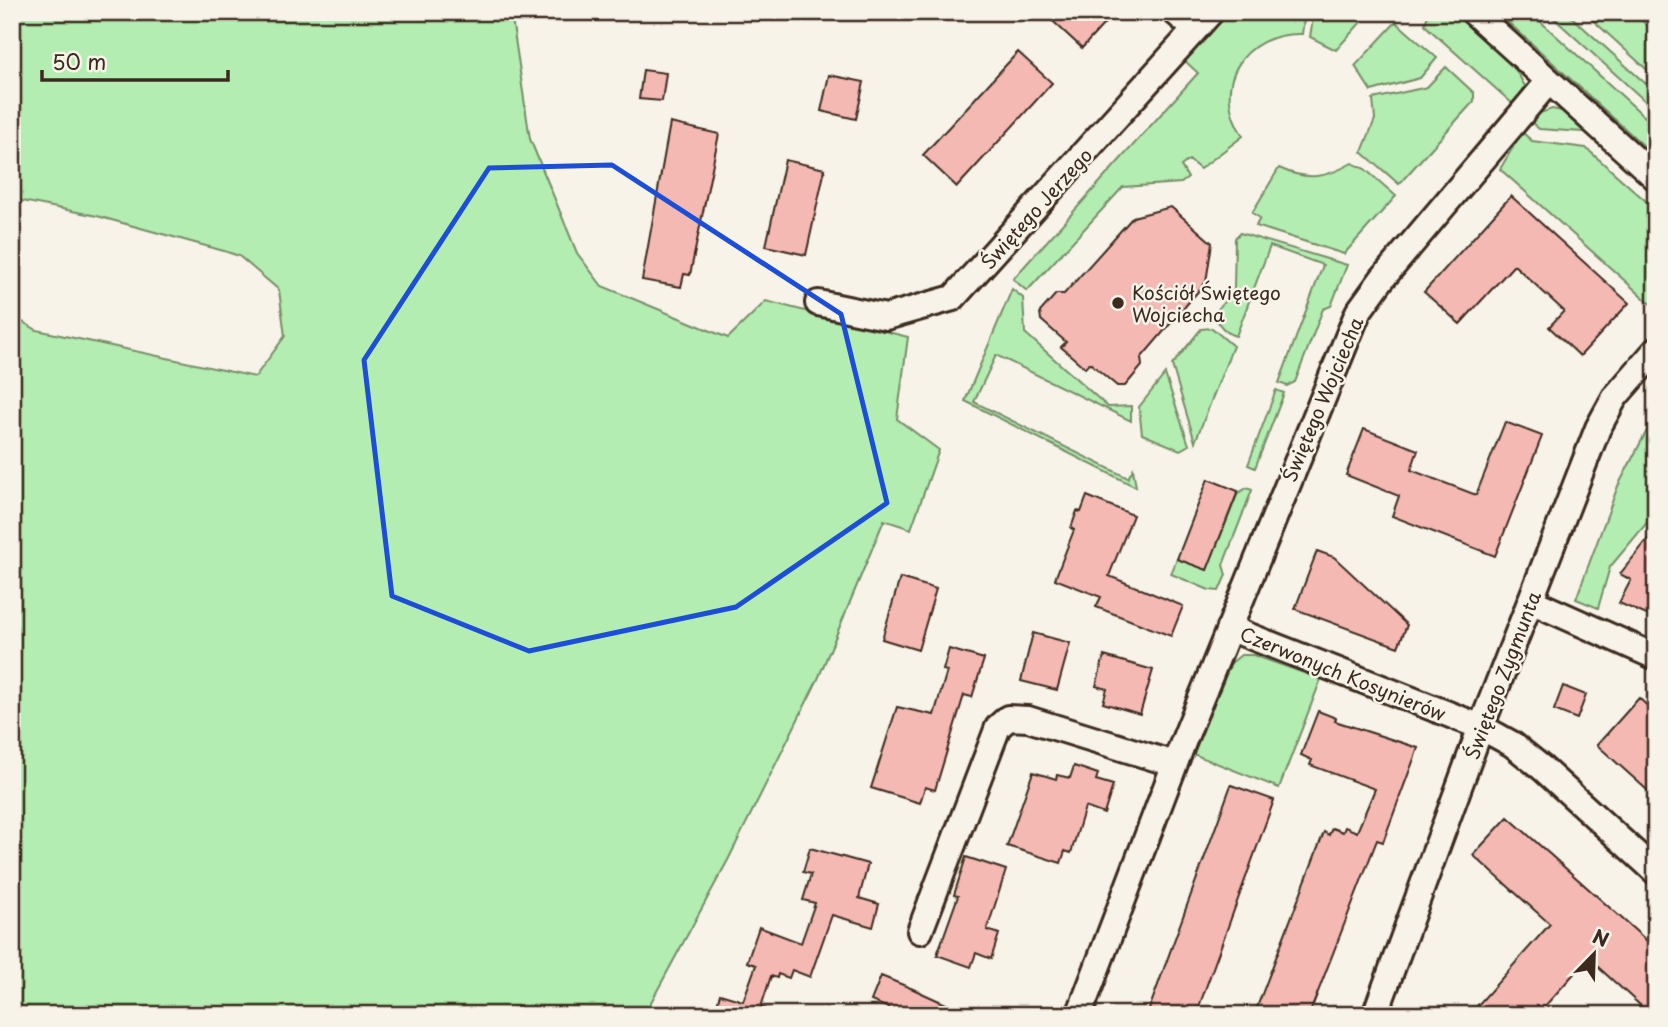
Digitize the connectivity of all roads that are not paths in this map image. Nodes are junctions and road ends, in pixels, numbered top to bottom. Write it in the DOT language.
graph roads {
  1 [pos="1175,12"];
  2 [pos="1473,12"];
  3 [pos="1203,21"];
  4 [pos="1549,81"];
  5 [pos="1656,178"];
  6 [pos="818,303"];
  7 [pos="1656,350"];
  8 [pos="1531,601"];
  9 [pos="1228,628"];
  10 [pos="1656,657"];
  11 [pos="1481,727"];
  12 [pos="1174,764"];
  13 [pos="1656,872"];
  14 [pos="920,931"];
  15 [pos="1079,1015"];
  16 [pos="1375,1015"];
  1 -- 3 [label="street"];
  2 -- 4 [label="street"];
  3 -- 6 [label="street, Świętego Jerzego"];
  4 -- 5 [label="street"];
  4 -- 9 [label="street, Świętego Wojciecha"];
  7 -- 8 [label="street, Świętego Zygmunta"];
  8 -- 10 [label="street"];
  8 -- 11 [label="street, Świętego Zygmunta"];
  9 -- 11 [label="street, Czerwonych Kosynierów"];
  9 -- 12 [label="street, Świętego Wojciecha"];
  11 -- 13 [label="street, Czerwonych Kosynierów"];
  11 -- 16 [label="street, Świętego Zygmunta"];
  12 -- 14 [label="street"];
  12 -- 15 [label="street, Świętego Wojciecha"];
}
